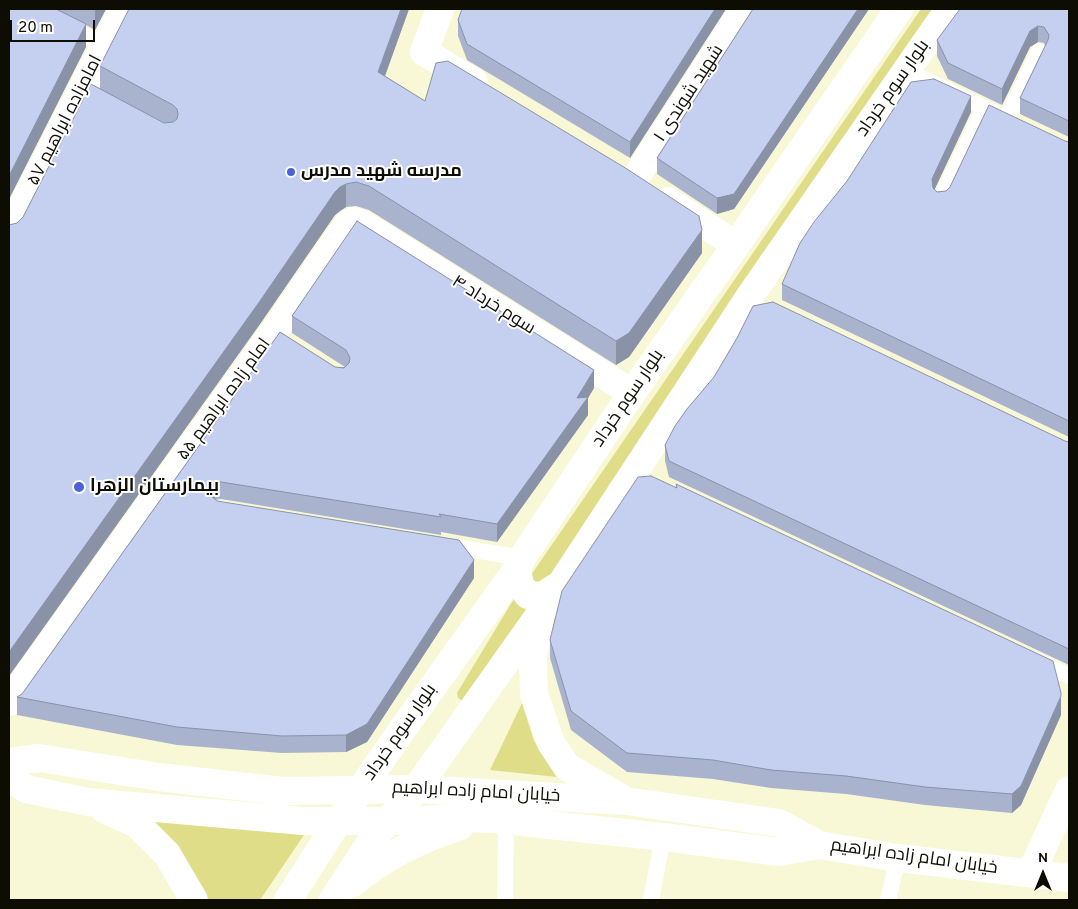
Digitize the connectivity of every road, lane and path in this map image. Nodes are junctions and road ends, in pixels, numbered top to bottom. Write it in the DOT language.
graph roads {
  1 [pos="33,9"];
  2 [pos="123,9"];
  3 [pos="440,9"];
  4 [pos="744,9"];
  5 [pos="899,9"];
  6 [pos="949,9"];
  7 [pos="105,46"];
  8 [pos="1039,52"];
  9 [pos="907,71"];
  10 [pos="491,93"];
  11 [pos="984,108"];
  12 [pos="1007,118"];
  13 [pos="1024,127"];
  14 [pos="941,200"];
  15 [pos="354,221"];
  16 [pos="9,233"];
  17 [pos="736,245"];
  18 [pos="632,393"];
  19 [pos="424,542"];
  20 [pos="519,564"];
  21 [pos="561,584"];
  22 [pos="541,614"];
  23 [pos="1025,655"];
  24 [pos="1069,676"];
  25 [pos="9,702"];
  26 [pos="9,762"];
  27 [pos="9,777"];
  28 [pos="416,789"];
  29 [pos="361,790"];
  30 [pos="1069,790"];
  31 [pos="626,801"];
  32 [pos="88,802"];
  33 [pos="341,820"];
  34 [pos="500,820"];
  35 [pos="388,821"];
  36 [pos="663,838"];
  37 [pos="819,845"];
  38 [pos="898,858"];
  39 [pos="1031,873"];
  40 [pos="1069,878"];
  41 [pos="334,898"];
  42 [pos="194,900"];
  43 [pos="288,900"];
  44 [pos="505,900"];
  45 [pos="651,900"];
  46 [pos="888,900"];
  1 -- 7 [label="lane"];
  2 -- 7 [label="main road, امامزاده ابراهیم ۵۷"];
  3 -- 10 [label="main road"];
  4 -- 17 [label="main road, شهید شوندی ۱"];
  5 -- 17 [label="main road, بلوار سوم خرداد"];
  6 -- 9 [label="main road, بلوار سوم خرداد"];
  7 -- 16 [label="main road, امامزاده ابراهیم ۵۷"];
  8 -- 12 [label="lane"];
  9 -- 11 [label="lane"];
  9 -- 21 [label="main road, بلوار سوم خرداد"];
  11 -- 12 [label="lane"];
  11 -- 14 [label="lane"];
  12 -- 13 [label="lane"];
  15 -- 18 [label="main road, سوم خرداد ۴"];
  15 -- 25 [label="main road, امام زاده ابراهیم ۵۵"];
  17 -- 18 [label="main road, بلوار سوم خرداد"];
  18 -- 20 [label="main road, بلوار سوم خرداد"];
  19 -- 20 [label="lane"];
  20 -- 21 [label="main road"];
  20 -- 29 [label="main road, بلوار سوم خرداد"];
  21 -- 22 [label="main road, بلوار سوم خرداد"];
  22 -- 28 [label="main road, بلوار سوم خرداد"];
  22 -- 31 [label="main road"];
  23 -- 24 [label="lane"];
  26 -- 29 [label="main road, خیابان امام زاده ابراهیم"];
  27 -- 32 [label="main road, خیابان امام زاده ابراهیم"];
  28 -- 29 [label="main road, خیابان امام زاده ابراهیم"];
  28 -- 31 [label="main road, خیابان امام زاده ابراهیم"];
  28 -- 35 [label="main road, بلوار سوم خرداد"];
  29 -- 33 [label="main road, بلوار سوم خرداد"];
  30 -- 39 [label="main road"];
  31 -- 37 [label="main road, خیابان امام زاده ابراهیم"];
  32 -- 33 [label="main road, خیابان امام زاده ابراهیم"];
  32 -- 42 [label="main road"];
  33 -- 35 [label="main road, خیابان امام زاده ابراهیم"];
  33 -- 43 [label="main road, بلوار سوم خرداد"];
  34 -- 35 [label="main road, خیابان امام زاده ابراهیم"];
  34 -- 36 [label="main road, خیابان امام زاده ابراهیم"];
  34 -- 41 [label="main road"];
  34 -- 44 [label="lane"];
  35 -- 41 [label="main road, بلوار سوم خرداد"];
  36 -- 37 [label="main road, خیابان امام زاده ابراهیم"];
  36 -- 45 [label="lane"];
  37 -- 38 [label="main road, خیابان امام زاده ابراهیم"];
  38 -- 39 [label="main road, خیابان امام زاده ابراهیم"];
  38 -- 46 [label="lane"];
  39 -- 40 [label="main road, خیابان امام زاده ابراهیم"];
}
